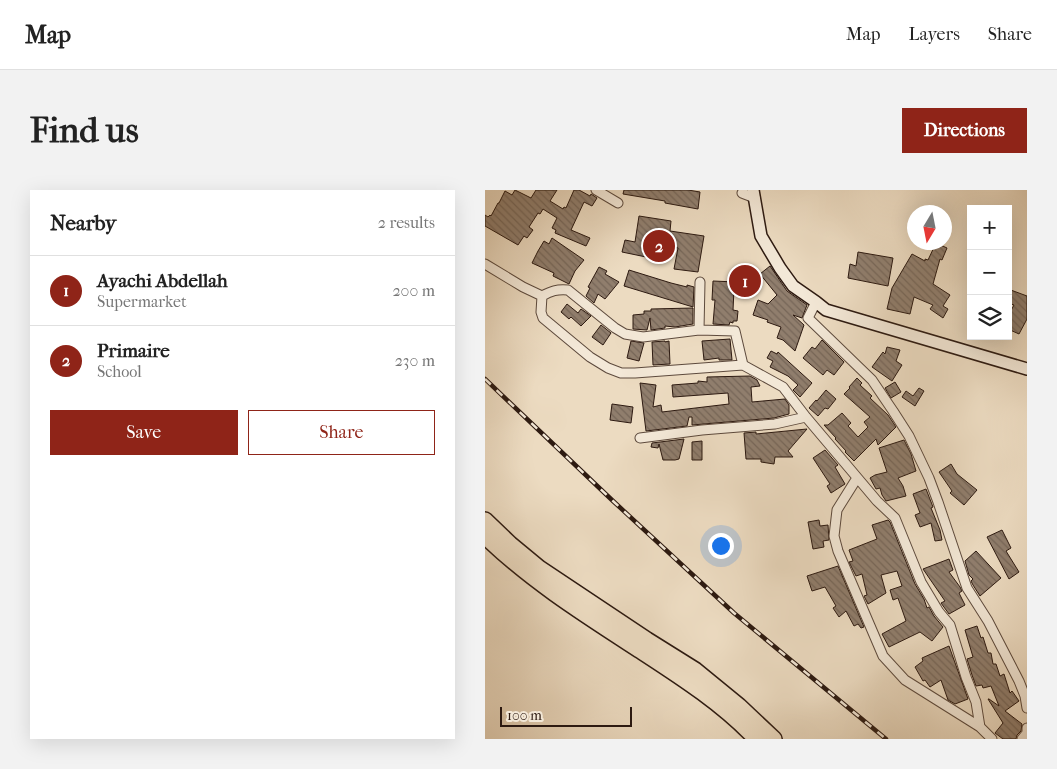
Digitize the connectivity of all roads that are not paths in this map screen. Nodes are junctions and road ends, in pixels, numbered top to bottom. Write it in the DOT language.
graph roads {
  1 [pos="596,190"];
  2 [pos="750,194"];
  3 [pos="618,203"];
  4 [pos="485,264"];
  5 [pos="700,282"];
  6 [pos="542,296"];
  7 [pos="816,302"];
  8 [pos="699,330"];
  9 [pos="743,365"];
  10 [pos="1027,370"];
  11 [pos="805,417"];
  12 [pos="640,438"];
  13 [pos="857,478"];
  14 [pos="485,520"];
  15 [pos="485,536"];
  16 [pos="1025,689"];
  17 [pos="1027,708"];
  18 [pos="980,727"];
  19 [pos="1027,728"];
  20 [pos="755,739"];
  21 [pos="774,739"];
  22 [pos="992,739"];
  23 [pos="1021,739"];
  1 -- 3 [label="street"];
  2 -- 7 [label="main road"];
  4 -- 6 [label="street"];
  5 -- 8 [label="street"];
  6 -- 8 [label="street"];
  6 -- 9 [label="street"];
  7 -- 10 [label="main road"];
  7 -- 16 [label="street"];
  8 -- 9 [label="street"];
  9 -- 11 [label="street"];
  11 -- 12 [label="street"];
  11 -- 13 [label="street"];
  13 -- 18 [label="street"];
  13 -- 18 [label="street"];
  14 -- 21 [label="highway"];
  15 -- 20 [label="highway"];
  16 -- 17 [label="street"];
  18 -- 22 [label="street"];
  19 -- 23 [label="street"];
}
